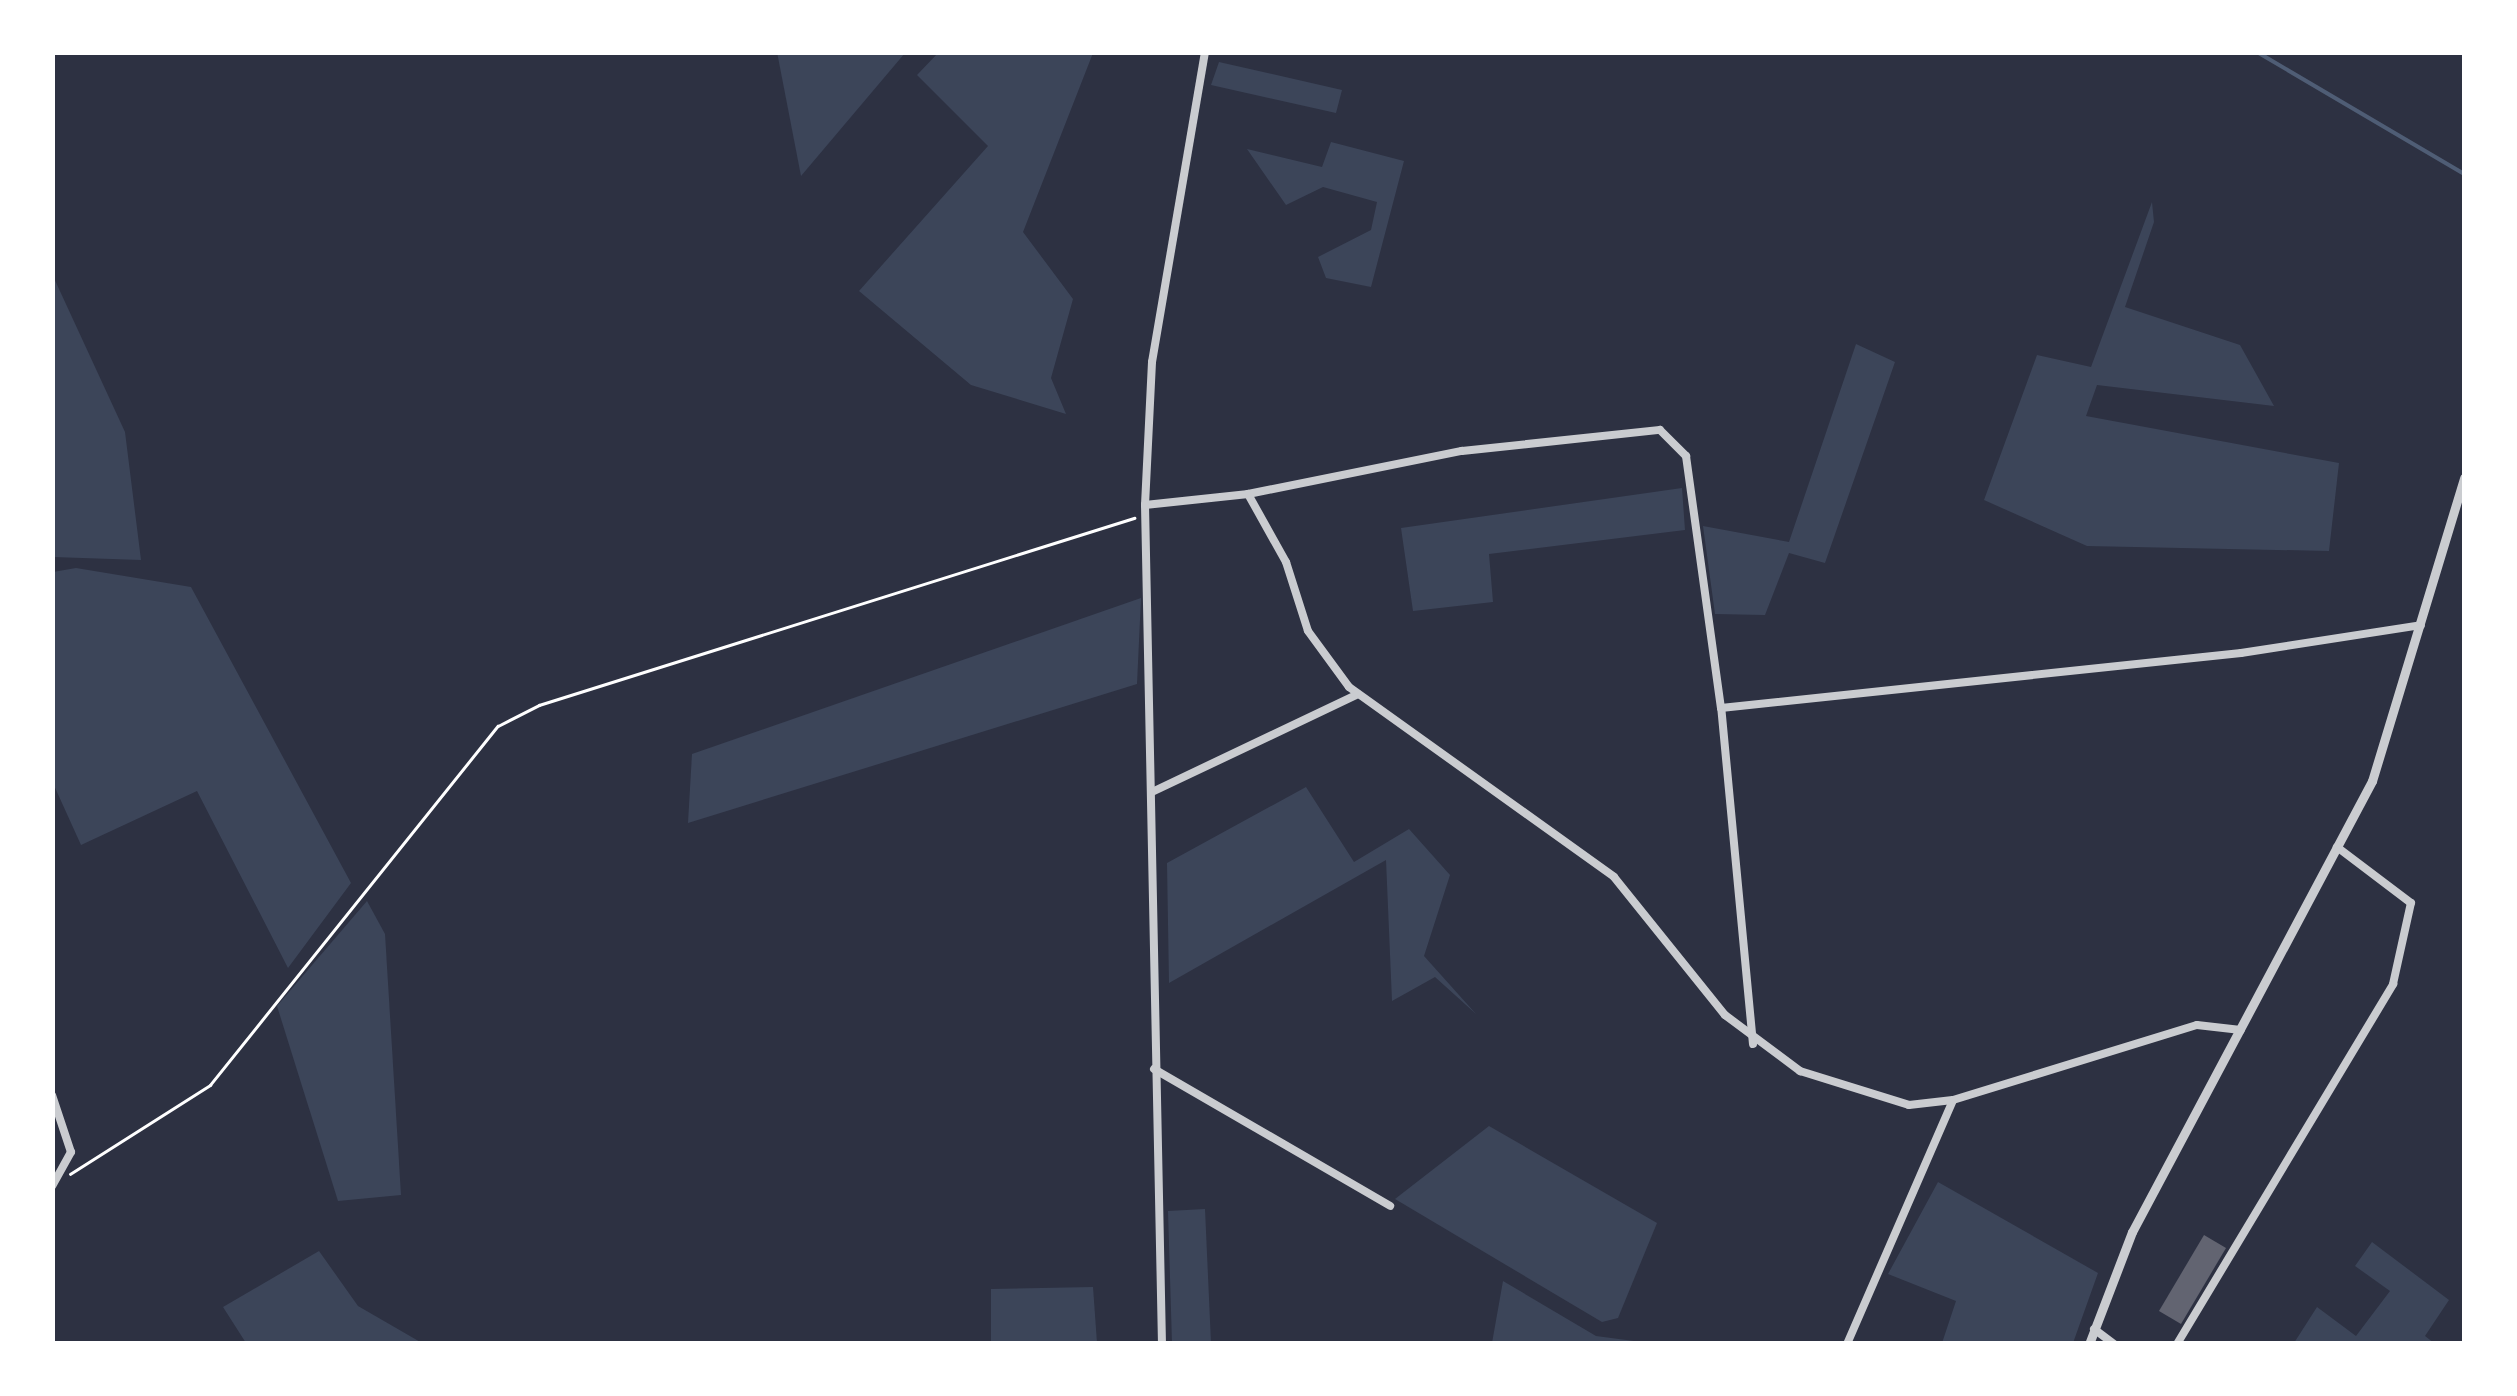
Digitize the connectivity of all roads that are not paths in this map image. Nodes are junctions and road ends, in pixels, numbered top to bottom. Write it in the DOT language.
graph roads {
  1 [pos="1205,52"];
  2 [pos="2464,478"];
  3 [pos="1248,494"];
  4 [pos="1145,510"];
  5 [pos="2421,625"];
  6 [pos="1358,694"];
  7 [pos="1722,708"];
  8 [pos="1152,792"];
  9 [pos="2337,848"];
  10 [pos="2241,1030"];
  11 [pos="1752,1044"];
  12 [pos="1154,1069"];
  13 [pos="52,1095"];
  14 [pos="1954,1100"];
  15 [pos="54,1184"];
  16 [pos="1390,1206"];
  17 [pos="2094,1329"];
  18 [pos="1162,1344"];
  19 [pos="1847,1344"];
  20 [pos="2089,1344"];
  21 [pos="2114,1344"];
  22 [pos="2177,1344"];
  1 -- 4 [label="street"];
  2 -- 5 [label="street"];
  3 -- 4 [label="street"];
  3 -- 6 [label="street"];
  3 -- 7 [label="street"];
  4 -- 8 [label="street"];
  5 -- 7 [label="street"];
  5 -- 9 [label="street"];
  6 -- 8 [label="street"];
  6 -- 11 [label="street"];
  7 -- 11 [label="street"];
  8 -- 12 [label="street"];
  9 -- 10 [label="street"];
  9 -- 22 [label="street"];
  10 -- 14 [label="street"];
  10 -- 17 [label="street"];
  11 -- 14 [label="street"];
  12 -- 16 [label="street"];
  12 -- 18 [label="street"];
  13 -- 15 [label="street"];
  14 -- 19 [label="street"];
  17 -- 20 [label="street"];
  17 -- 21 [label="street"];
}
